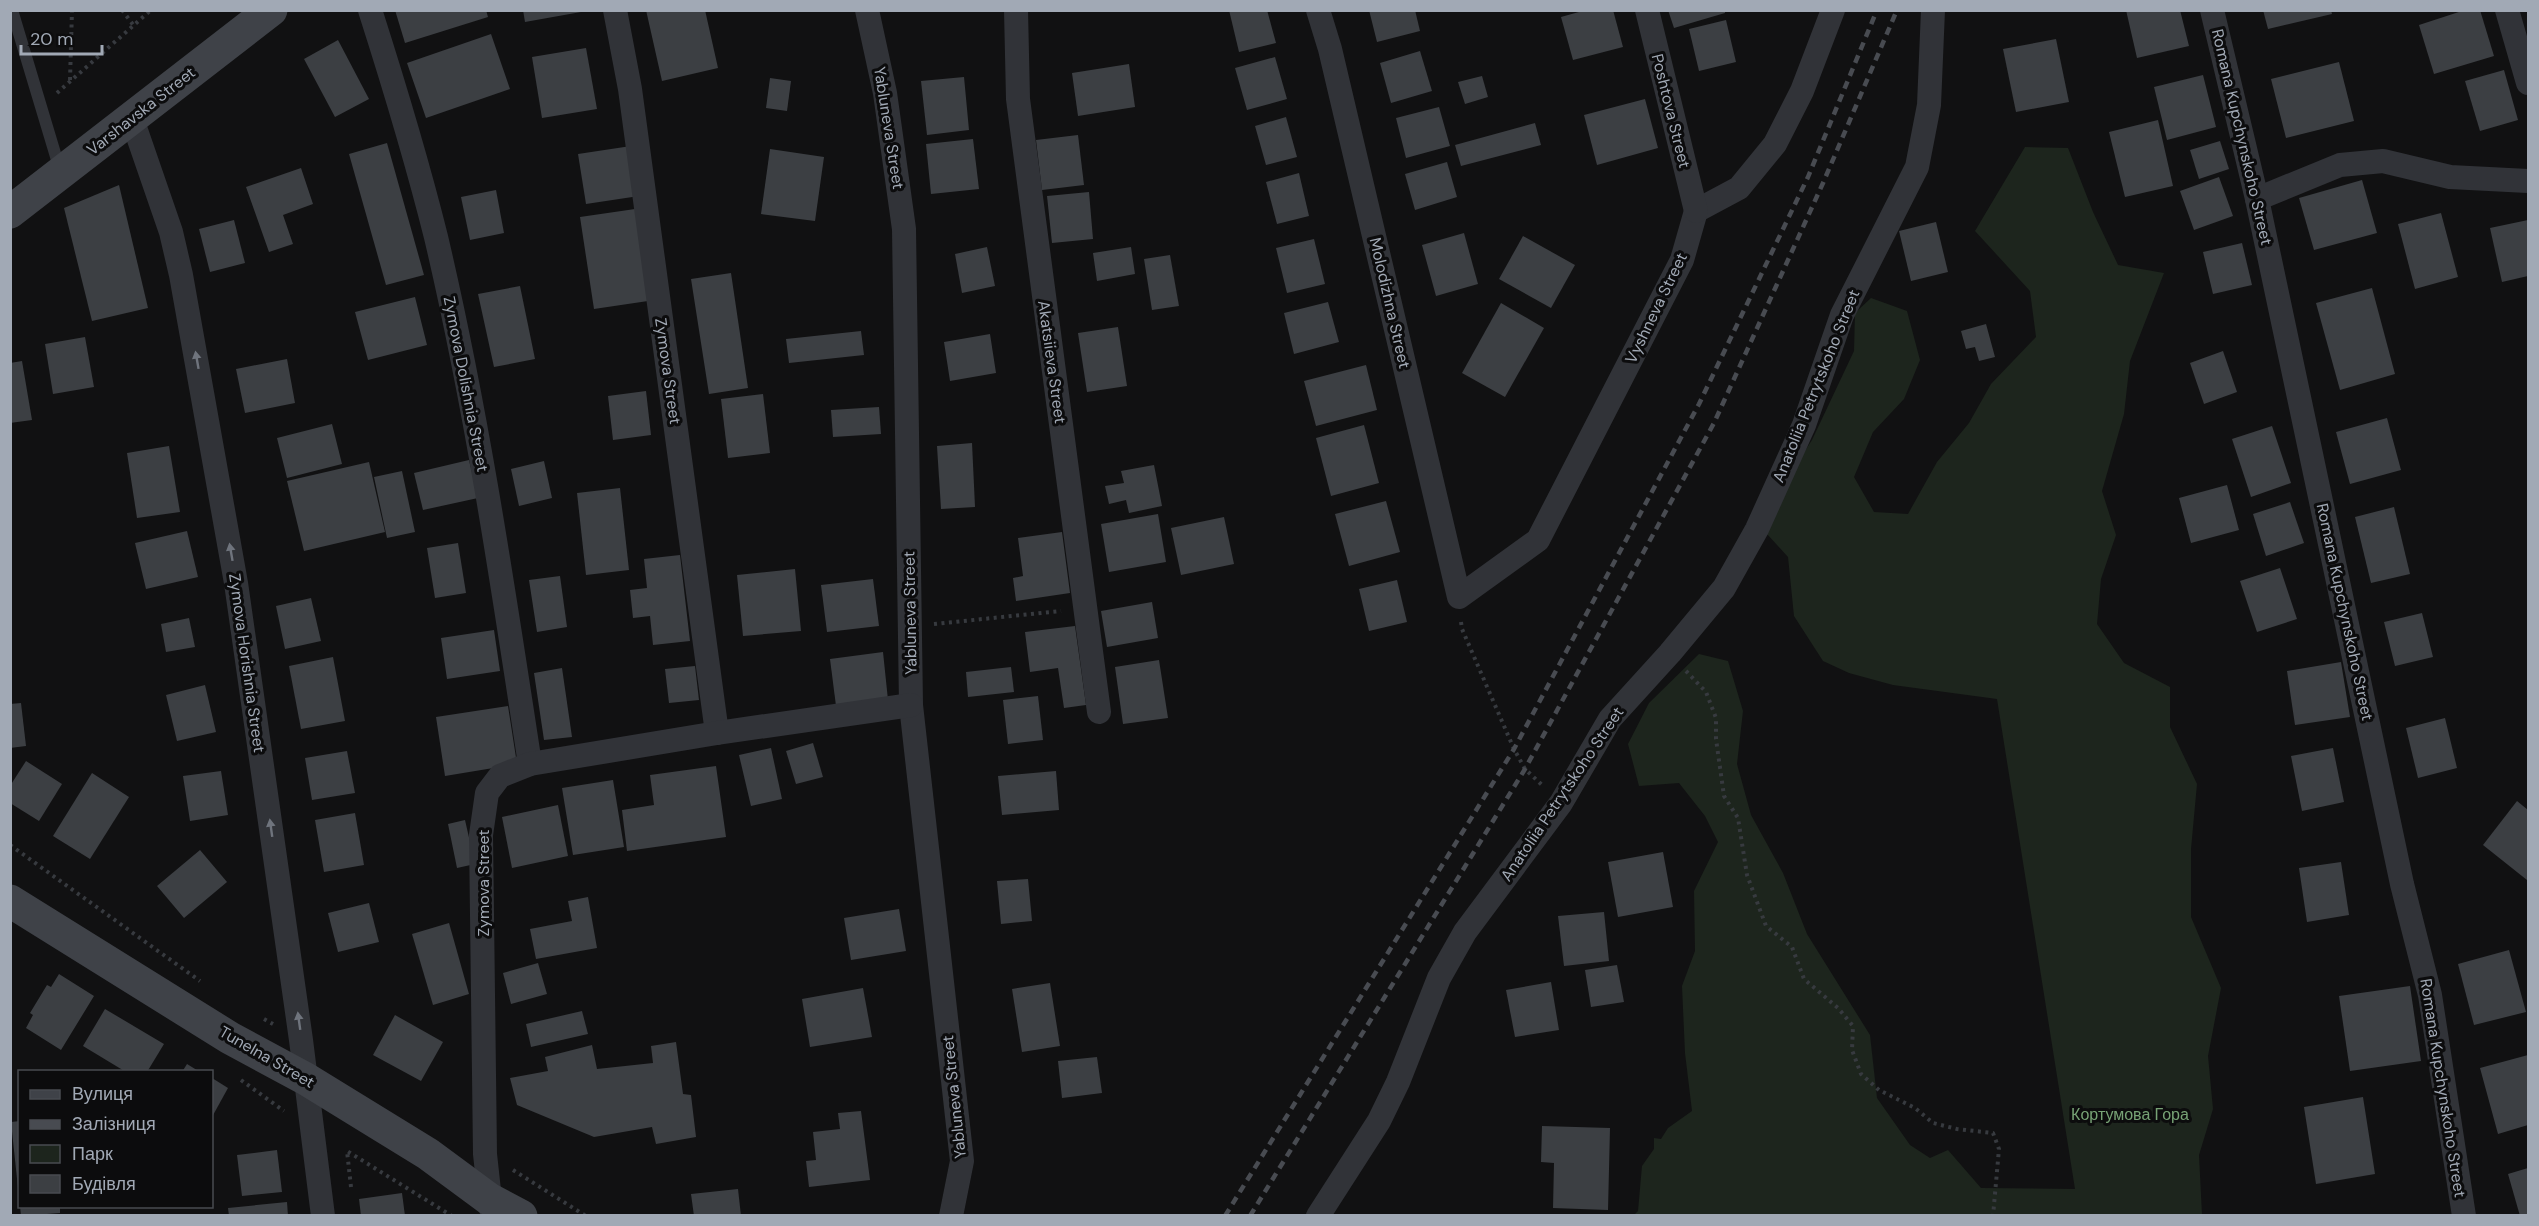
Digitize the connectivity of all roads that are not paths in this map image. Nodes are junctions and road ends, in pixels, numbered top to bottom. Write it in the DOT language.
graph roads {
  1 [pos="12,10"];
  2 [pos="271,10"];
  3 [pos="370,10"];
  4 [pos="615,10"];
  5 [pos="867,10"];
  6 [pos="1016,10"];
  7 [pos="1318,10"];
  8 [pos="1647,10"];
  9 [pos="1833,10"];
  10 [pos="1933,10"];
  11 [pos="2212,10"];
  12 [pos="2507,10"];
  13 [pos="2529,83"];
  14 [pos="132,119"];
  15 [pos="60,173"];
  16 [pos="2529,181"];
  17 [pos="2257,199"];
  18 [pos="1696,211"];
  19 [pos="10,212"];
  20 [pos="1460,597"];
  21 [pos="911,705"];
  22 [pos="1099,712"];
  23 [pos="717,733"];
  24 [pos="530,764"];
  25 [pos="10,901"];
  26 [pos="306,1079"];
  27 [pos="491,1207"];
  28 [pos="323,1215"];
  29 [pos="521,1215"];
  30 [pos="951,1215"];
  31 [pos="1318,1215"];
  32 [pos="2464,1215"];
  1 -- 15 [label="lane"];
  2 -- 14 [label="main road, Varshavska Street"];
  3 -- 24 [label="street, Zymova Dolishnia Street"];
  4 -- 23 [label="street, Zymova Street"];
  5 -- 21 [label="street, Yabluneva Street"];
  6 -- 22 [label="street, Akatsiieva Street"];
  7 -- 20 [label="street, Molodizhna Street"];
  8 -- 18 [label="street, Poshtova Street"];
  9 -- 18 [label="street"];
  10 -- 31 [label="street, Anatoliia Petrytskoho Street"];
  11 -- 17 [label="street, Romana Kupchynskoho Street"];
  12 -- 13 [label="street"];
  14 -- 15 [label="main road, Varshavska Street"];
  26 -- 14 [label="street, Zymova Horishnia Street, one-way"];
  15 -- 19 [label="main road, Varshavska Street"];
  16 -- 17 [label="street"];
  17 -- 32 [label="street, Romana Kupchynskoho Street"];
  18 -- 20 [label="street, Vyshneva Street"];
  21 -- 23 [label="street, Zymova Street"];
  21 -- 30 [label="street, Yabluneva Street"];
  23 -- 24 [label="street, Zymova Street"];
  24 -- 27 [label="street, Zymova Street"];
  25 -- 26 [label="main road, Tunelna Street"];
  26 -- 27 [label="main road, Tunelna Street"];
  26 -- 28 [label="street, Zymova Horishnia Street"];
  27 -- 29 [label="main road, Tunelna Street"];
}
